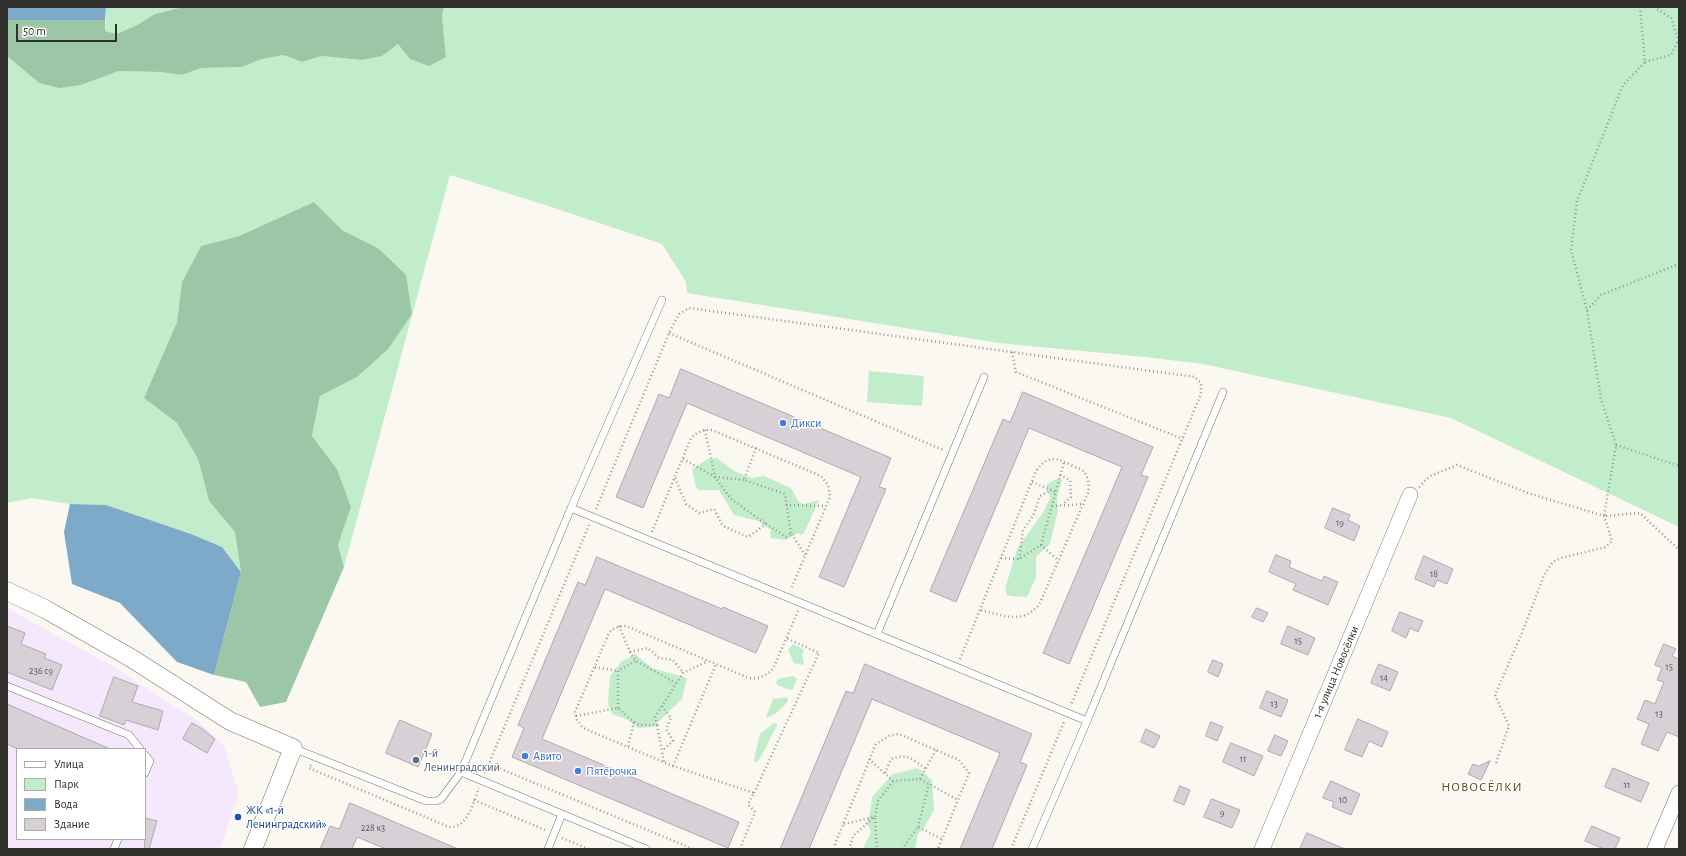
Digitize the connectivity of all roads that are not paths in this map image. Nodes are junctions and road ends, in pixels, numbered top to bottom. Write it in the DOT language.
graph roads {
  1 [pos="662,300"];
  2 [pos="984,377"];
  3 [pos="1223,392"];
  4 [pos="1410,495"];
  5 [pos="571,508"];
  6 [pos="7,591"];
  7 [pos="876,634"];
  8 [pos="7,686"];
  9 [pos="1087,721"];
  10 [pos="139,748"];
  11 [pos="293,748"];
  12 [pos="146,756"];
  13 [pos="146,771"];
  14 [pos="461,772"];
  15 [pos="1679,793"];
  16 [pos="562,814"];
  17 [pos="253,849"];
  18 [pos="548,849"];
  19 [pos="646,849"];
  20 [pos="1032,849"];
  21 [pos="1262,849"];
  22 [pos="1655,849"];
  1 -- 5 [label="lane"];
  2 -- 7 [label="lane"];
  3 -- 9 [label="lane"];
  4 -- 21 [label="street, 1-я улица Новосёлки"];
  5 -- 7 [label="lane"];
  5 -- 14 [label="lane"];
  6 -- 11 [label="street"];
  7 -- 9 [label="lane"];
  8 -- 10 [label="lane"];
  9 -- 20 [label="lane"];
  11 -- 14 [label="lane"];
  11 -- 17 [label="street"];
  12 -- 13 [label="lane"];
  14 -- 16 [label="lane"];
  15 -- 22 [label="street"];
  16 -- 18 [label="lane"];
  16 -- 19 [label="lane"];
}
